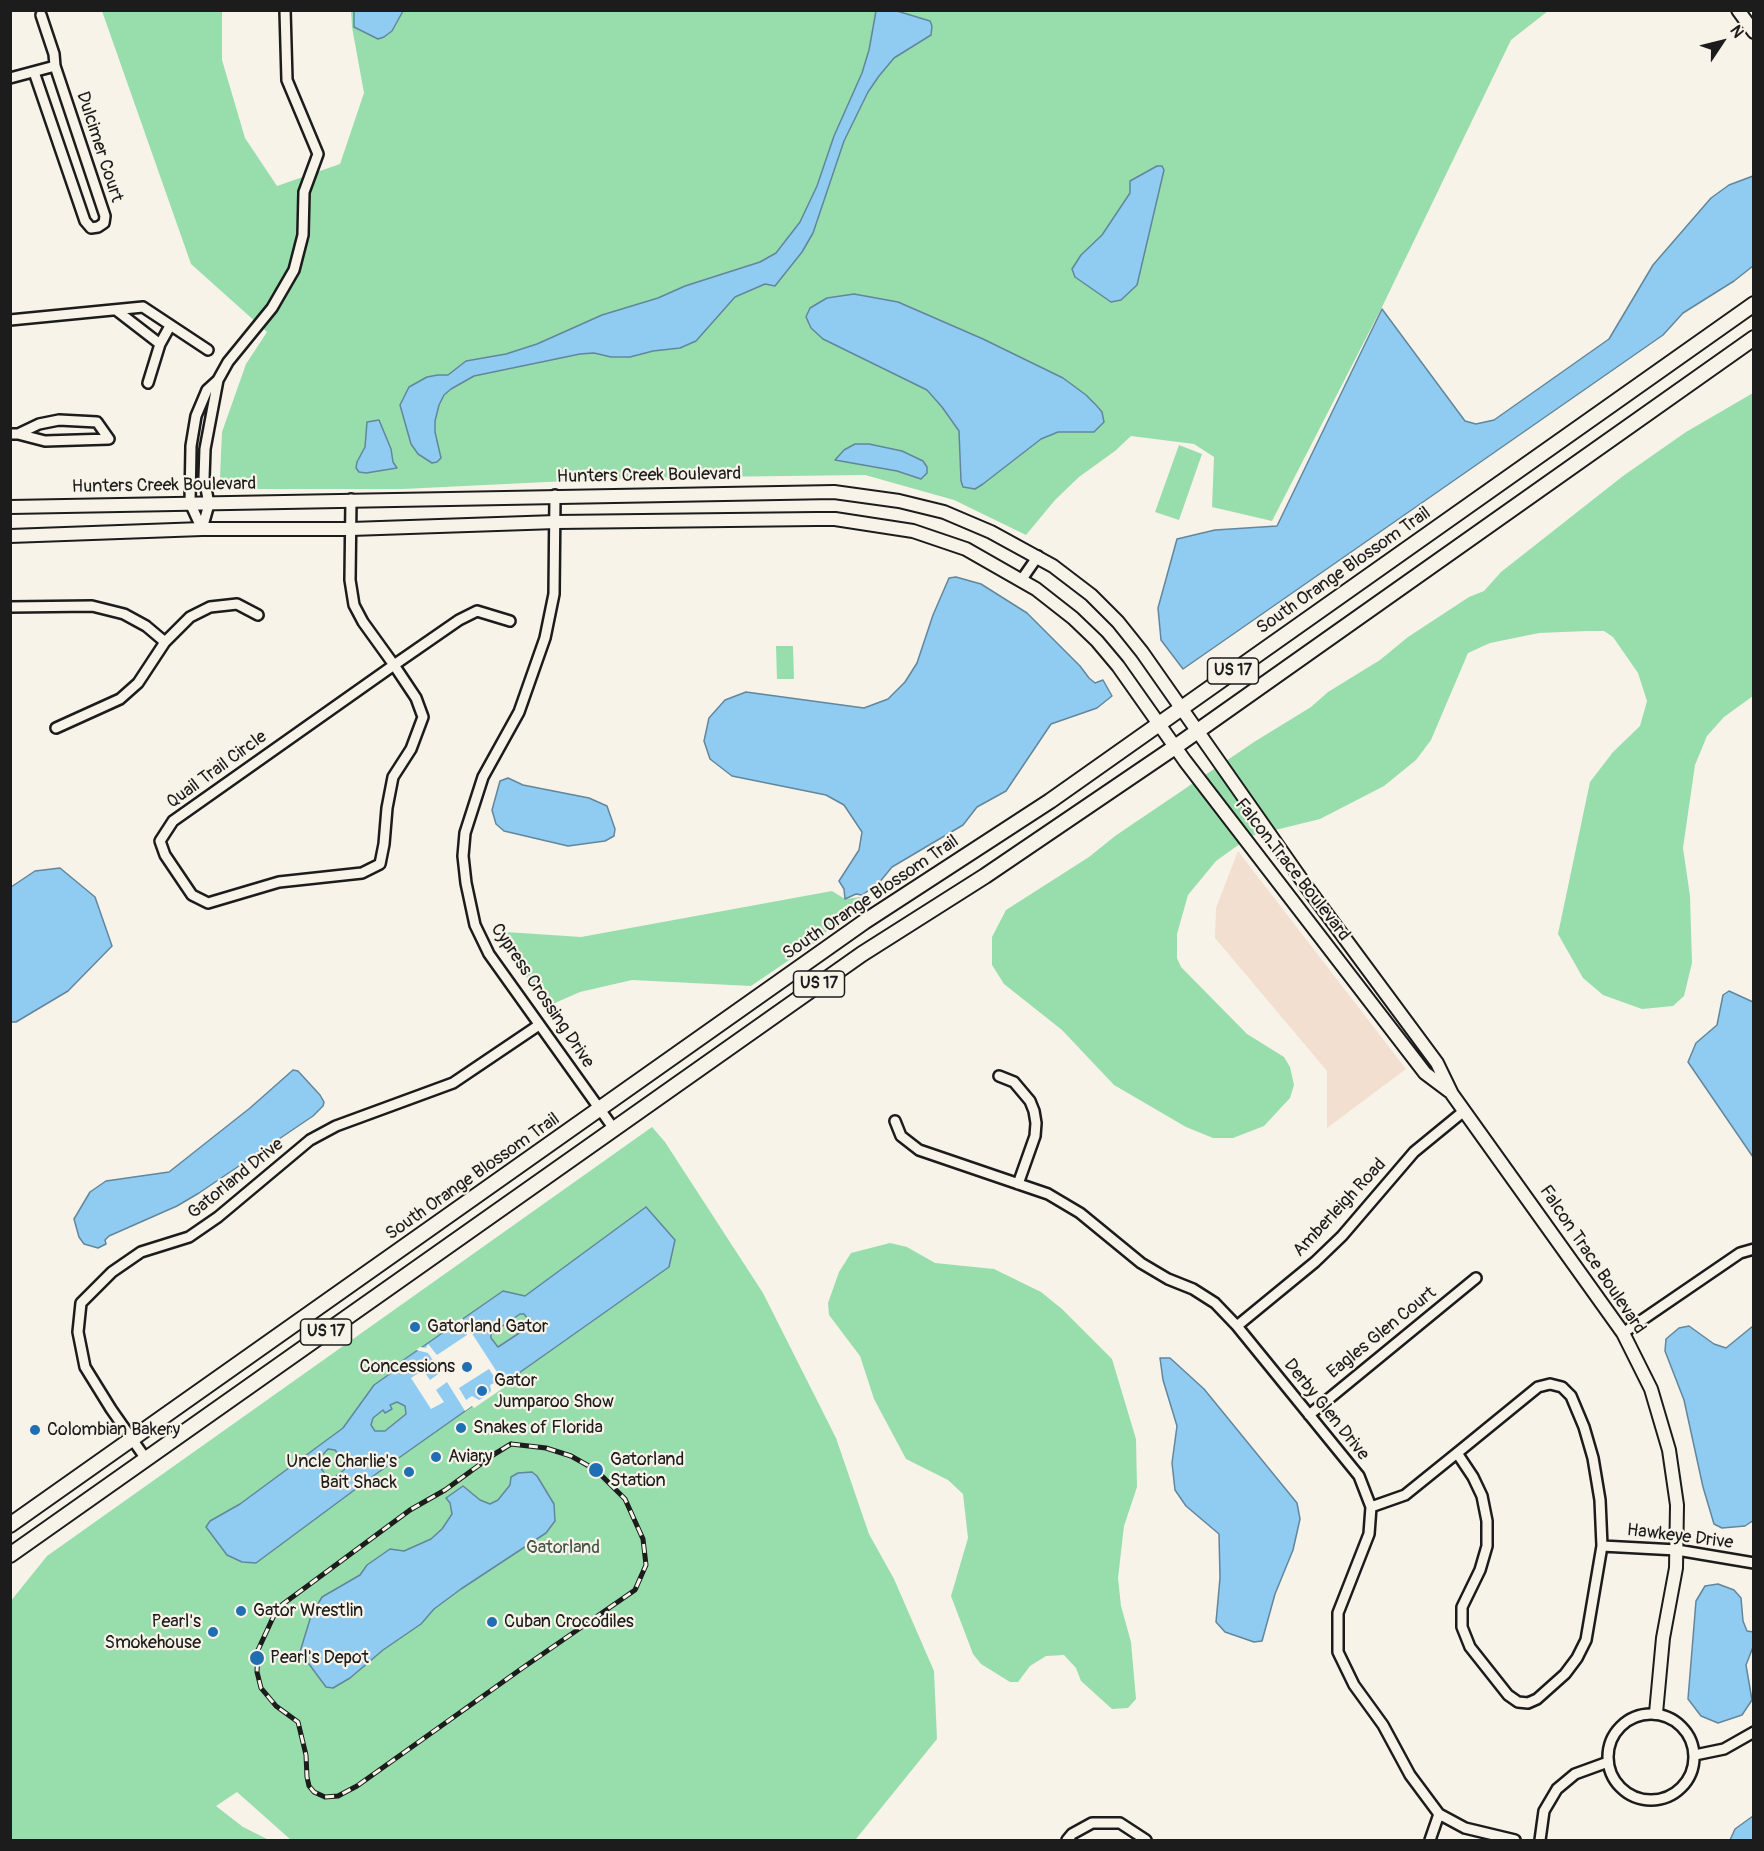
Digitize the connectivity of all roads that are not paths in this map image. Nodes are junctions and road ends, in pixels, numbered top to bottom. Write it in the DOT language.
graph roads {
  1 [pos="285,10"];
  2 [pos="1738,10"];
  3 [pos="41,15"];
  4 [pos="1754,32"];
  5 [pos="55,66"];
  6 [pos="34,72"];
  7 [pos="10,78"];
  8 [pos="85,156"];
  9 [pos="65,162"];
  10 [pos="1754,304"];
  11 [pos="116,310"];
  12 [pos="10,320"];
  13 [pos="171,326"];
  14 [pos="1754,338"];
  15 [pos="160,344"];
  16 [pos="208,350"];
  17 [pos="218,380"];
  18 [pos="148,383"];
  19 [pos="14,434"];
  20 [pos="555,495"];
  21 [pos="351,499"];
  22 [pos="190,503"];
  23 [pos="209,504"];
  24 [pos="10,507"];
  25 [pos="556,522"];
  26 [pos="202,529"];
  27 [pos="351,529"];
  28 [pos="10,536"];
  29 [pos="1038,556"];
  30 [pos="1022,579"];
  31 [pos="10,608"];
  32 [pos="258,615"];
  33 [pos="510,621"];
  34 [pos="165,642"];
  35 [pos="394,665"];
  36 [pos="1182,707"];
  37 [pos="1159,724"];
  38 [pos="56,728"];
  39 [pos="1198,731"];
  40 [pos="1175,747"];
  41 [pos="539,1025"];
  42 [pos="999,1076"];
  43 [pos="1452,1094"];
  44 [pos="600,1110"];
  45 [pos="1464,1111"];
  46 [pos="895,1121"];
  47 [pos="614,1129"];
  48 [pos="1018,1184"];
  49 [pos="1754,1249"];
  50 [pos="1476,1278"];
  51 [pos="307,1316"];
  52 [pos="1237,1326"];
  53 [pos="1623,1333"];
  54 [pos="321,1336"];
  55 [pos="1309,1414"];
  56 [pos="133,1439"];
  57 [pos="1457,1453"];
  58 [pos="147,1459"];
  59 [pos="1371,1507"];
  60 [pos="10,1525"];
  61 [pos="1602,1546"];
  62 [pos="1677,1550"];
  63 [pos="10,1554"];
  64 [pos="1754,1563"];
  65 [pos="1656,1713"];
  66 [pos="1754,1732"];
  67 [pos="1695,1755"];
  68 [pos="1608,1762"];
  69 [pos="1439,1814"];
  70 [pos="1067,1840"];
  71 [pos="1146,1840"];
  72 [pos="1430,1840"];
  73 [pos="1515,1840"];
  74 [pos="1540,1840"];
  1 -- 17 [label="street"];
  2 -- 4 [label="street"];
  3 -- 5 [label="street, Dulcimer Court"];
  5 -- 6 [label="street"];
  5 -- 8 [label="street, Dulcimer Court"];
  6 -- 7 [label="street"];
  6 -- 9 [label="street, Dulcimer Court"];
  8 -- 9 [label="street"];
  8 -- 9 [label="street, Dulcimer Court"];
  10 -- 36 [label="main road, South Orange Blossom Trail / US 17"];
  11 -- 12 [label="street"];
  11 -- 13 [label="street"];
  11 -- 15 [label="street"];
  13 -- 15 [label="street"];
  13 -- 16 [label="street"];
  14 -- 39 [label="main road, US 17"];
  15 -- 18 [label="street"];
  17 -- 22 [label="street"];
  17 -- 23 [label="street"];
  19 -- 19 [label="street"];
  20 -- 21 [label="street, Hunters Creek Boulevard"];
  20 -- 25 [label="street, Cypress Crossing Drive"];
  20 -- 29 [label="street, Hunters Creek Boulevard"];
  21 -- 23 [label="street, Hunters Creek Boulevard"];
  21 -- 27 [label="street, Quail Trail Circle"];
  22 -- 23 [label="street, Hunters Creek Boulevard"];
  22 -- 24 [label="street, Hunters Creek Boulevard"];
  22 -- 26 [label="street"];
  23 -- 26 [label="street"];
  25 -- 27 [label="street"];
  25 -- 30 [label="street"];
  25 -- 41 [label="street, Cypress Crossing Drive"];
  26 -- 27 [label="street"];
  26 -- 28 [label="street"];
  27 -- 35 [label="street, Quail Trail Circle"];
  29 -- 30 [label="street"];
  29 -- 36 [label="street, Hunters Creek Boulevard"];
  30 -- 37 [label="street"];
  31 -- 34 [label="street"];
  32 -- 34 [label="street"];
  33 -- 35 [label="street"];
  34 -- 38 [label="street"];
  35 -- 35 [label="street, Quail Trail Circle"];
  36 -- 37 [label="main road, South Orange Blossom Trail / US 17"];
  36 -- 39 [label="street, Hunters Creek Boulevard"];
  37 -- 40 [label="street"];
  37 -- 44 [label="main road, South Orange Blossom Trail / US 17"];
  39 -- 40 [label="main road, US 17"];
  39 -- 43 [label="street, Falcon Trace Boulevard"];
  40 -- 43 [label="street, Falcon Trace Boulevard"];
  40 -- 47 [label="main road, US 17"];
  41 -- 44 [label="street, Cypress Crossing Drive"];
  41 -- 56 [label="street, Gatorland Drive"];
  42 -- 48 [label="street"];
  43 -- 45 [label="street, Falcon Trace Boulevard"];
  44 -- 47 [label="street, Cypress Crossing Drive"];
  44 -- 51 [label="main road, South Orange Blossom Trail / US 17"];
  45 -- 52 [label="street, Amberleigh Road"];
  45 -- 53 [label="street, Falcon Trace Boulevard"];
  46 -- 48 [label="street, Derby Glen Drive"];
  47 -- 54 [label="main road, US 17"];
  48 -- 52 [label="street, Derby Glen Drive"];
  49 -- 53 [label="street"];
  50 -- 55 [label="street, Eagles Glen Court"];
  51 -- 54 [label="street"];
  51 -- 56 [label="main road, South Orange Blossom Trail / US 17"];
  52 -- 55 [label="street, Derby Glen Drive"];
  53 -- 62 [label="street, Falcon Trace Boulevard"];
  54 -- 58 [label="main road, US 17"];
  55 -- 59 [label="street, Derby Glen Drive"];
  56 -- 58 [label="street, Gatorland Drive"];
  56 -- 60 [label="main road, South Orange Blossom Trail / US 17"];
  57 -- 59 [label="street"];
  57 -- 61 [label="street"];
  57 -- 61 [label="street"];
  58 -- 63 [label="main road, US 17"];
  59 -- 69 [label="street, Derby Glen Drive"];
  61 -- 62 [label="street, Hawkeye Drive"];
  62 -- 64 [label="street, Hawkeye Drive"];
  62 -- 65 [label="street, Falcon Trace Boulevard"];
  65 -- 67 [label="street"];
  65 -- 68 [label="street"];
  66 -- 67 [label="street"];
  67 -- 68 [label="street"];
  68 -- 74 [label="street"];
  69 -- 72 [label="street"];
  69 -- 73 [label="street, Derby Glen Drive"];
  70 -- 71 [label="street"];
}
